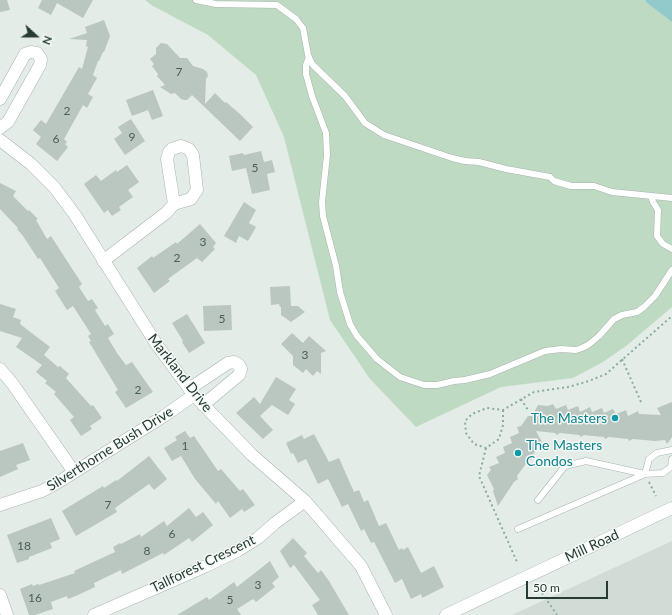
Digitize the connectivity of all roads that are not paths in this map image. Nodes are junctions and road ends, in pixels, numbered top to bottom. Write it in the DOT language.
graph roads {
  1 [pos="196,0"];
  2 [pos="278,2"];
  3 [pos="309,57"];
  4 [pos="0,99"];
  5 [pos="0,128"];
  6 [pos="0,140"];
  7 [pos="651,196"];
  8 [pos="672,198"];
  9 [pos="174,204"];
  10 [pos="672,248"];
  11 [pos="103,261"];
  12 [pos="672,270"];
  13 [pos="0,369"];
  14 [pos="192,392"];
  15 [pos="202,405"];
  16 [pos="672,450"];
  17 [pos="672,459"];
  18 [pos="74,472"];
  19 [pos="645,474"];
  20 [pos="538,500"];
  21 [pos="305,501"];
  22 [pos="0,505"];
  23 [pos="672,508"];
  24 [pos="518,529"];
  25 [pos="0,595"];
  26 [pos="7,615"];
  27 [pos="94,615"];
  28 [pos="386,615"];
  29 [pos="446,615"];
  1 -- 2 [label="lane"];
  2 -- 3 [label="lane"];
  3 -- 7 [label="lane"];
  3 -- 12 [label="lane"];
  4 -- 5 [label="street"];
  6 -- 11 [label="street, Markland Drive"];
  7 -- 8 [label="lane"];
  7 -- 10 [label="lane"];
  9 -- 11 [label="street"];
  11 -- 14 [label="street, Markland Drive"];
  13 -- 18 [label="street"];
  14 -- 15 [label="street, Markland Drive"];
  14 -- 15 [label="street, Silverthorne Bush Drive"];
  14 -- 18 [label="street, Silverthorne Bush Drive"];
  15 -- 21 [label="street, Markland Drive"];
  16 -- 19 [label="lane"];
  17 -- 19 [label="lane"];
  18 -- 22 [label="street, Silverthorne Bush Drive"];
  19 -- 20 [label="lane"];
  19 -- 24 [label="lane"];
  21 -- 27 [label="street, Tallforest Crescent"];
  21 -- 28 [label="street, Markland Drive"];
  23 -- 29 [label="street, Mill Road"];
  25 -- 26 [label="street"];
}
